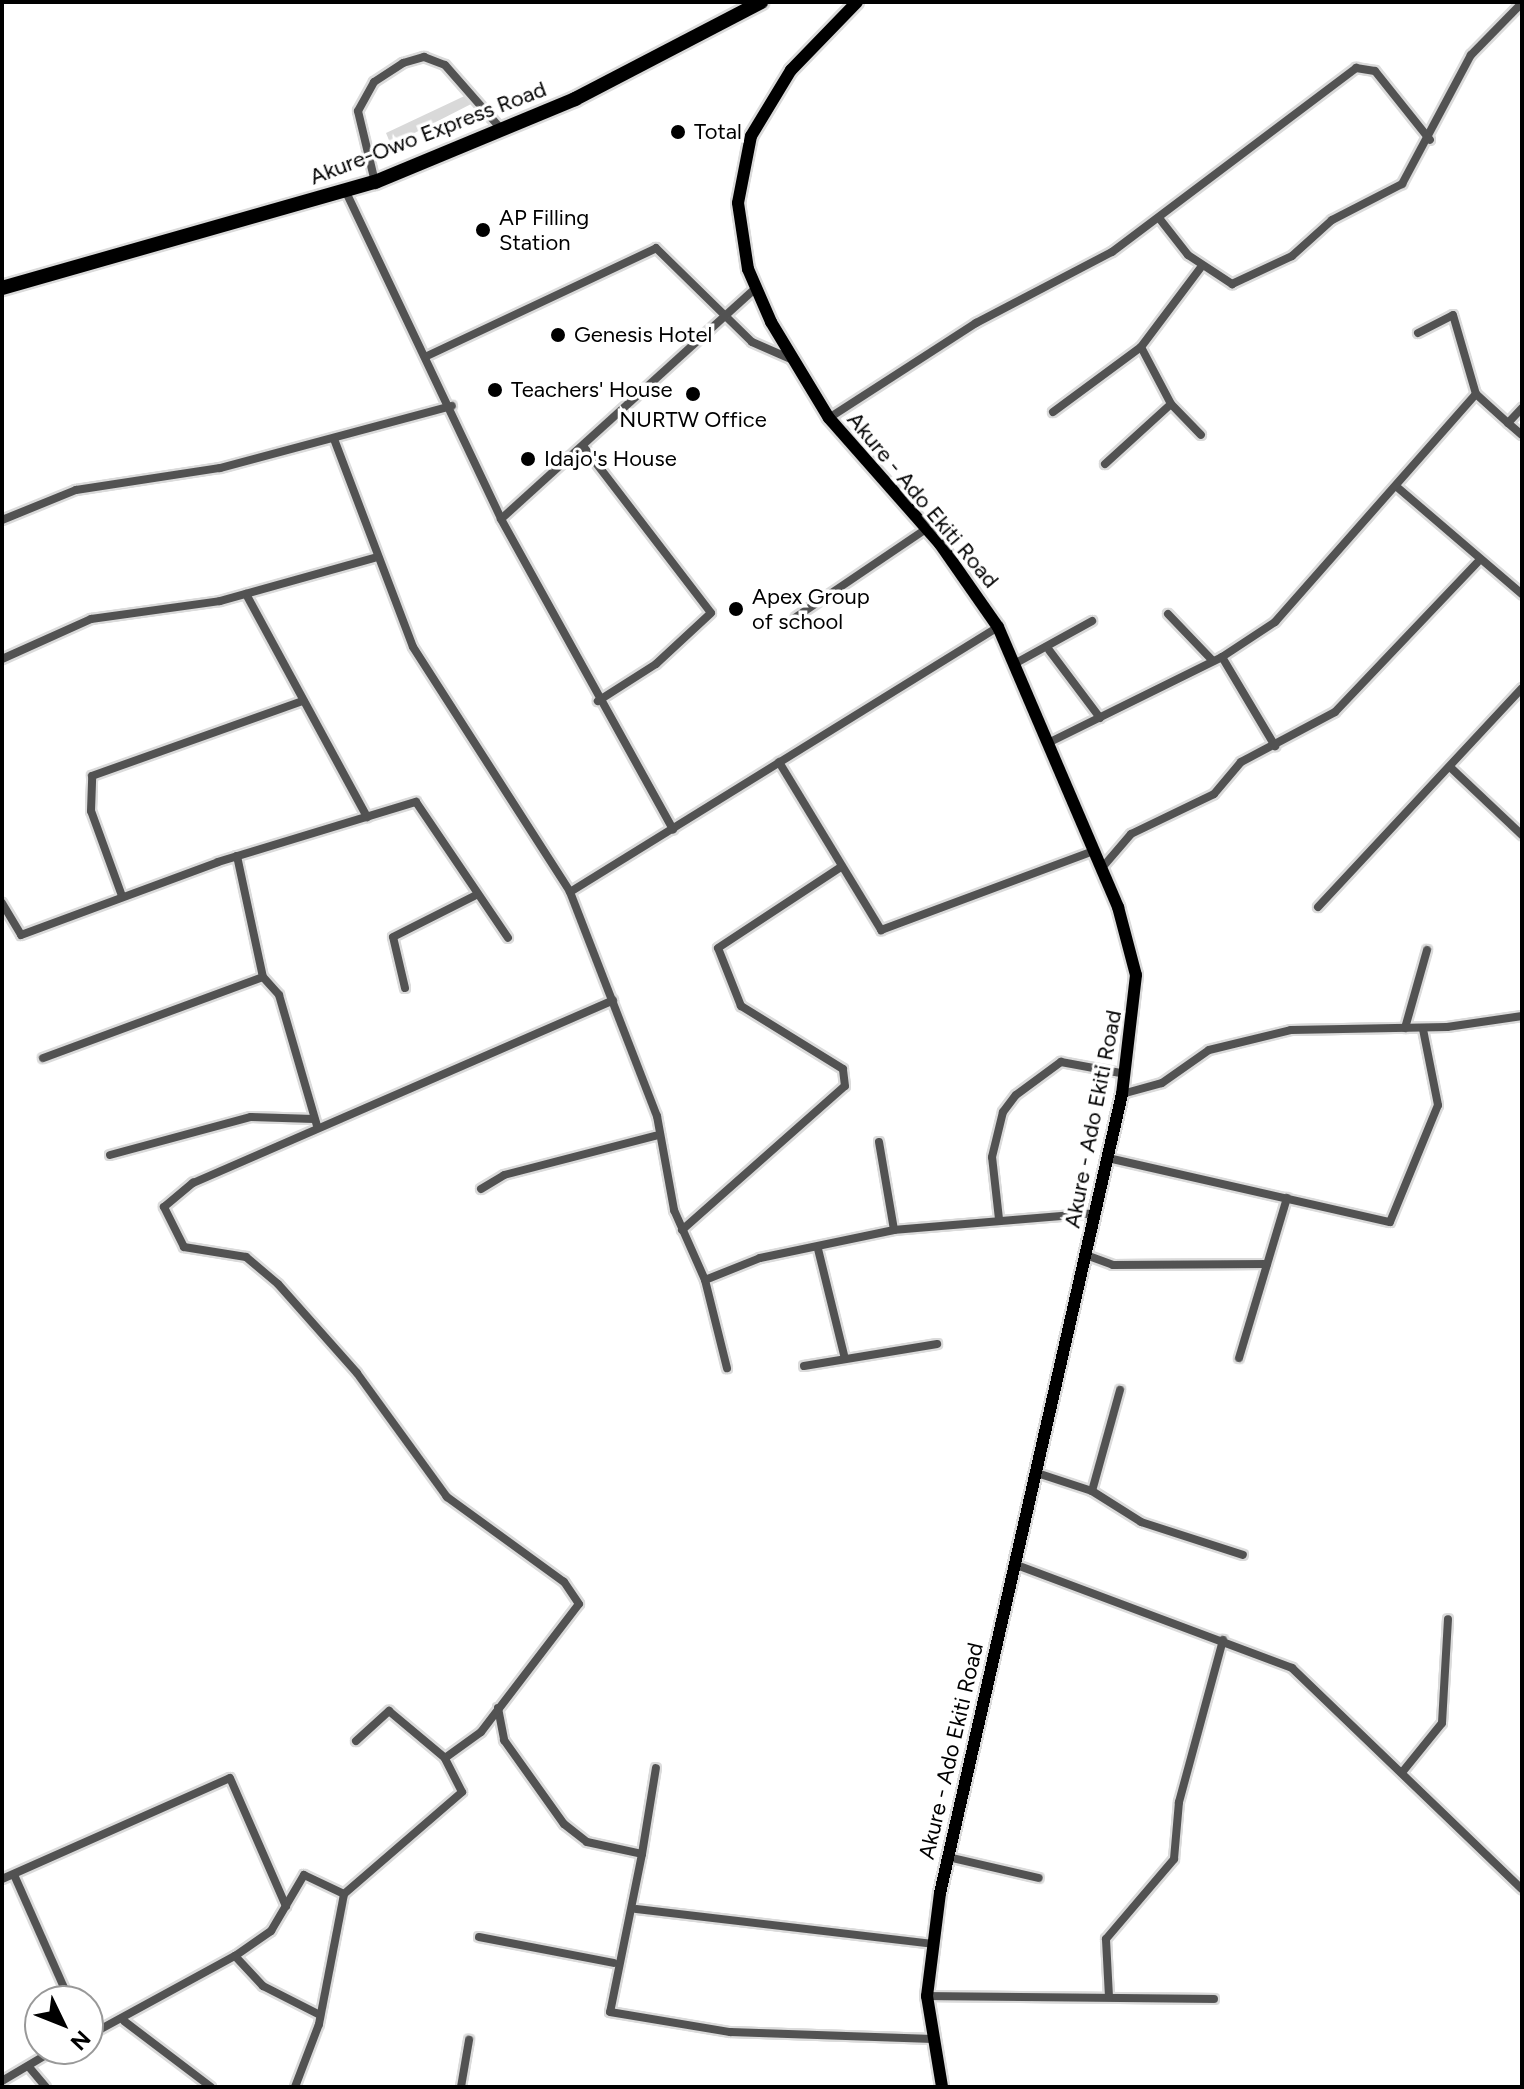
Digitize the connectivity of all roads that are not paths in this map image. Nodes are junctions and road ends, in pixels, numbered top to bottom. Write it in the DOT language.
graph roads {
  1 [pos="761,2"];
  2 [pos="857,2"];
  3 [pos="1522,3"];
  4 [pos="503,131"];
  5 [pos="1430,140"];
  6 [pos="375,182"];
  7 [pos="346,192"];
  8 [pos="1159,218"];
  9 [pos="1201,267"];
  10 [pos="2,288"];
  11 [pos="756,288"];
  12 [pos="724,316"];
  13 [pos="1418,333"];
  14 [pos="1141,347"];
  15 [pos="427,356"];
  16 [pos="791,359"];
  17 [pos="1476,394"];
  18 [pos="1171,404"];
  19 [pos="452,406"];
  20 [pos="1522,408"];
  21 [pos="1053,412"];
  22 [pos="829,418"];
  23 [pos="1508,423"];
  24 [pos="1201,435"];
  25 [pos="1522,435"];
  26 [pos="334,439"];
  27 [pos="583,446"];
  28 [pos="1105,464"];
  29 [pos="1397,487"];
  30 [pos="501,519"];
  31 [pos="2,520"];
  32 [pos="926,529"];
  33 [pos="374,558"];
  34 [pos="1477,563"];
  35 [pos="246,594"];
  36 [pos="1522,594"];
  37 [pos="1168,614"];
  38 [pos="796,617"];
  39 [pos="1092,621"];
  40 [pos="998,627"];
  41 [pos="1049,650"];
  42 [pos="2,659"];
  43 [pos="1218,659"];
  44 [pos="1016,663"];
  45 [pos="1522,688"];
  46 [pos="303,701"];
  47 [pos="598,701"];
  48 [pos="1100,718"];
  49 [pos="1048,743"];
  50 [pos="1275,746"];
  51 [pos="779,762"];
  52 [pos="1450,767"];
  53 [pos="367,817"];
  54 [pos="673,829"];
  55 [pos="1522,835"];
  56 [pos="1093,851"];
  57 [pos="237,856"];
  58 [pos="841,867"];
  59 [pos="1101,869"];
  60 [pos="570,892"];
  61 [pos="122,896"];
  62 [pos="474,896"];
  63 [pos="2,903"];
  64 [pos="1318,907"];
  65 [pos="508,938"];
  66 [pos="1427,950"];
  67 [pos="263,977"];
  68 [pos="405,988"];
  69 [pos="613,1000"];
  70 [pos="1522,1016"];
  71 [pos="1405,1028"];
  72 [pos="1423,1029"];
  73 [pos="43,1058"];
  74 [pos="1126,1074"];
  75 [pos="1122,1094"];
  76 [pos="316,1123"];
  77 [pos="655,1136"];
  78 [pos="879,1142"];
  79 [pos="110,1155"];
  80 [pos="1108,1158"];
  81 [pos="481,1189"];
  82 [pos="1287,1198"];
  83 [pos="1096,1213"];
  84 [pos="999,1219"];
  85 [pos="682,1230"];
  86 [pos="894,1230"];
  87 [pos="818,1249"];
  88 [pos="1086,1255"];
  89 [pos="1267,1264"];
  90 [pos="705,1280"];
  91 [pos="937,1344"];
  92 [pos="844,1355"];
  93 [pos="1239,1358"];
  94 [pos="804,1366"];
  95 [pos="727,1368"];
  96 [pos="1120,1390"];
  97 [pos="1033,1472"];
  98 [pos="1092,1491"];
  99 [pos="1243,1555"];
  100 [pos="1014,1564"];
  101 [pos="1448,1619"];
  102 [pos="1223,1640"];
  103 [pos="498,1708"];
  104 [pos="356,1741"];
  105 [pos="445,1758"];
  106 [pos="656,1768"];
  107 [pos="1404,1770"];
  108 [pos="642,1854"];
  109 [pos="948,1857"];
  110 [pos="15,1877"];
  111 [pos="1039,1878"];
  112 [pos="2,1879"];
  113 [pos="1522,1889"];
  114 [pos="344,1894"];
  115 [pos="286,1906"];
  116 [pos="636,1909"];
  117 [pos="479,1937"];
  118 [pos="933,1944"];
  119 [pos="235,1956"];
  120 [pos="614,1963"];
  121 [pos="63,1985"];
  122 [pos="927,1996"];
  123 [pos="1109,1997"];
  124 [pos="1214,1999"];
  125 [pos="320,2015"];
  126 [pos="124,2021"];
  127 [pos="104,2029"];
  128 [pos="933,2039"];
  129 [pos="469,2040"];
  130 [pos="32,2065"];
  131 [pos="29,2067"];
  132 [pos="2,2081"];
  133 [pos="46,2087"];
  134 [pos="211,2087"];
  135 [pos="295,2087"];
  136 [pos="461,2087"];
  137 [pos="942,2087"];
  1 -- 4 [label="highway, Akure-Owo Express Road"];
  2 -- 11 [label="main road, Akure - Ado Ekiti Road"];
  3 -- 5 [label="street"];
  4 -- 6 [label="highway, Akure-Owo Express Road"];
  4 -- 6 [label="street"];
  5 -- 8 [label="street"];
  5 -- 9 [label="street"];
  6 -- 7 [label="highway, Akure-Owo Express Road"];
  7 -- 10 [label="highway, Akure-Owo Express Road"];
  7 -- 15 [label="street"];
  8 -- 9 [label="street"];
  8 -- 22 [label="street"];
  9 -- 14 [label="street"];
  11 -- 12 [label="street"];
  11 -- 16 [label="main road, Akure - Ado Ekiti Road"];
  12 -- 15 [label="street"];
  12 -- 16 [label="street"];
  12 -- 27 [label="street"];
  13 -- 17 [label="street"];
  14 -- 18 [label="street"];
  14 -- 21 [label="street"];
  15 -- 19 [label="street"];
  16 -- 22 [label="main road, Akure - Ado Ekiti Road"];
  17 -- 23 [label="street"];
  17 -- 29 [label="street"];
  18 -- 24 [label="street"];
  18 -- 28 [label="street"];
  19 -- 26 [label="street"];
  19 -- 30 [label="street"];
  20 -- 23 [label="street"];
  22 -- 32 [label="main road, Akure - Ado Ekiti Road"];
  23 -- 25 [label="street"];
  26 -- 31 [label="street"];
  26 -- 33 [label="street"];
  27 -- 30 [label="street"];
  27 -- 47 [label="street"];
  29 -- 34 [label="street"];
  29 -- 43 [label="street"];
  30 -- 47 [label="street"];
  32 -- 38 [label="street"];
  32 -- 40 [label="main road, Akure - Ado Ekiti Road"];
  33 -- 35 [label="street"];
  33 -- 60 [label="street"];
  34 -- 36 [label="street"];
  34 -- 50 [label="street"];
  35 -- 42 [label="street"];
  35 -- 46 [label="street"];
  37 -- 43 [label="street"];
  39 -- 41 [label="street"];
  40 -- 44 [label="main road, Akure - Ado Ekiti Road"];
  40 -- 51 [label="street"];
  41 -- 44 [label="street"];
  41 -- 48 [label="street"];
  43 -- 48 [label="street"];
  43 -- 50 [label="street"];
  44 -- 49 [label="main road, Akure - Ado Ekiti Road"];
  45 -- 52 [label="street"];
  46 -- 53 [label="street"];
  46 -- 61 [label="street"];
  47 -- 54 [label="street"];
  48 -- 49 [label="street"];
  49 -- 56 [label="main road, Akure - Ado Ekiti Road"];
  50 -- 59 [label="street"];
  51 -- 54 [label="street"];
  51 -- 58 [label="street"];
  52 -- 55 [label="street"];
  52 -- 64 [label="street"];
  53 -- 57 [label="street"];
  53 -- 62 [label="street"];
  54 -- 60 [label="street"];
  56 -- 58 [label="street"];
  56 -- 59 [label="main road, Akure - Ado Ekiti Road"];
  57 -- 61 [label="street"];
  57 -- 67 [label="street"];
  58 -- 85 [label="street"];
  59 -- 74 [label="main road, Akure - Ado Ekiti Road"];
  60 -- 69 [label="street"];
  61 -- 63 [label="street"];
  62 -- 65 [label="street"];
  62 -- 68 [label="street"];
  66 -- 71 [label="street"];
  67 -- 73 [label="street"];
  67 -- 76 [label="street"];
  69 -- 76 [label="street"];
  69 -- 77 [label="street"];
  70 -- 72 [label="street"];
  71 -- 72 [label="street"];
  71 -- 75 [label="street"];
  72 -- 82 [label="street"];
  74 -- 75 [label="main road, Akure - Ado Ekiti Road"];
  74 -- 84 [label="street"];
  75 -- 80 [label="main road, Akure - Ado Ekiti Road"];
  76 -- 79 [label="street"];
  76 -- 103 [label="street"];
  77 -- 81 [label="street"];
  77 -- 85 [label="street"];
  78 -- 86 [label="street"];
  80 -- 82 [label="street"];
  80 -- 83 [label="main road, Akure - Ado Ekiti Road"];
  82 -- 89 [label="street"];
  83 -- 84 [label="street"];
  83 -- 88 [label="main road, Akure - Ado Ekiti Road"];
  84 -- 86 [label="street"];
  85 -- 90 [label="street"];
  86 -- 87 [label="street"];
  87 -- 90 [label="street"];
  87 -- 92 [label="street"];
  88 -- 89 [label="street"];
  88 -- 97 [label="main road, Akure - Ado Ekiti Road"];
  89 -- 93 [label="street"];
  90 -- 95 [label="street"];
  91 -- 92 [label="street"];
  92 -- 94 [label="street"];
  96 -- 98 [label="street"];
  97 -- 98 [label="street"];
  97 -- 100 [label="main road, Akure - Ado Ekiti Road"];
  98 -- 99 [label="street"];
  100 -- 102 [label="street"];
  100 -- 109 [label="main road, Akure - Ado Ekiti Road"];
  101 -- 107 [label="street"];
  102 -- 107 [label="street"];
  102 -- 123 [label="street"];
  103 -- 105 [label="street"];
  103 -- 108 [label="street"];
  104 -- 105 [label="street"];
  105 -- 114 [label="street"];
  106 -- 108 [label="street"];
  107 -- 113 [label="street"];
  108 -- 116 [label="street"];
  109 -- 111 [label="street"];
  109 -- 118 [label="main road, Akure - Ado Ekiti Road"];
  110 -- 112 [label="street"];
  110 -- 115 [label="street"];
  110 -- 121 [label="street"];
  114 -- 115 [label="street"];
  114 -- 125 [label="street"];
  115 -- 119 [label="street"];
  116 -- 118 [label="street"];
  116 -- 120 [label="street"];
  117 -- 120 [label="street"];
  118 -- 122 [label="main road, Akure - Ado Ekiti Road"];
  119 -- 125 [label="street"];
  119 -- 126 [label="street"];
  120 -- 128 [label="street"];
  122 -- 123 [label="street"];
  122 -- 128 [label="main road, Akure - Ado Ekiti Road"];
  123 -- 124 [label="street"];
  125 -- 135 [label="street"];
  126 -- 127 [label="street"];
  126 -- 134 [label="street"];
  128 -- 137 [label="main road, Akure - Ado Ekiti Road"];
  129 -- 136 [label="street"];
  130 -- 131 [label="street"];
  131 -- 132 [label="street"];
  131 -- 133 [label="street"];
}
